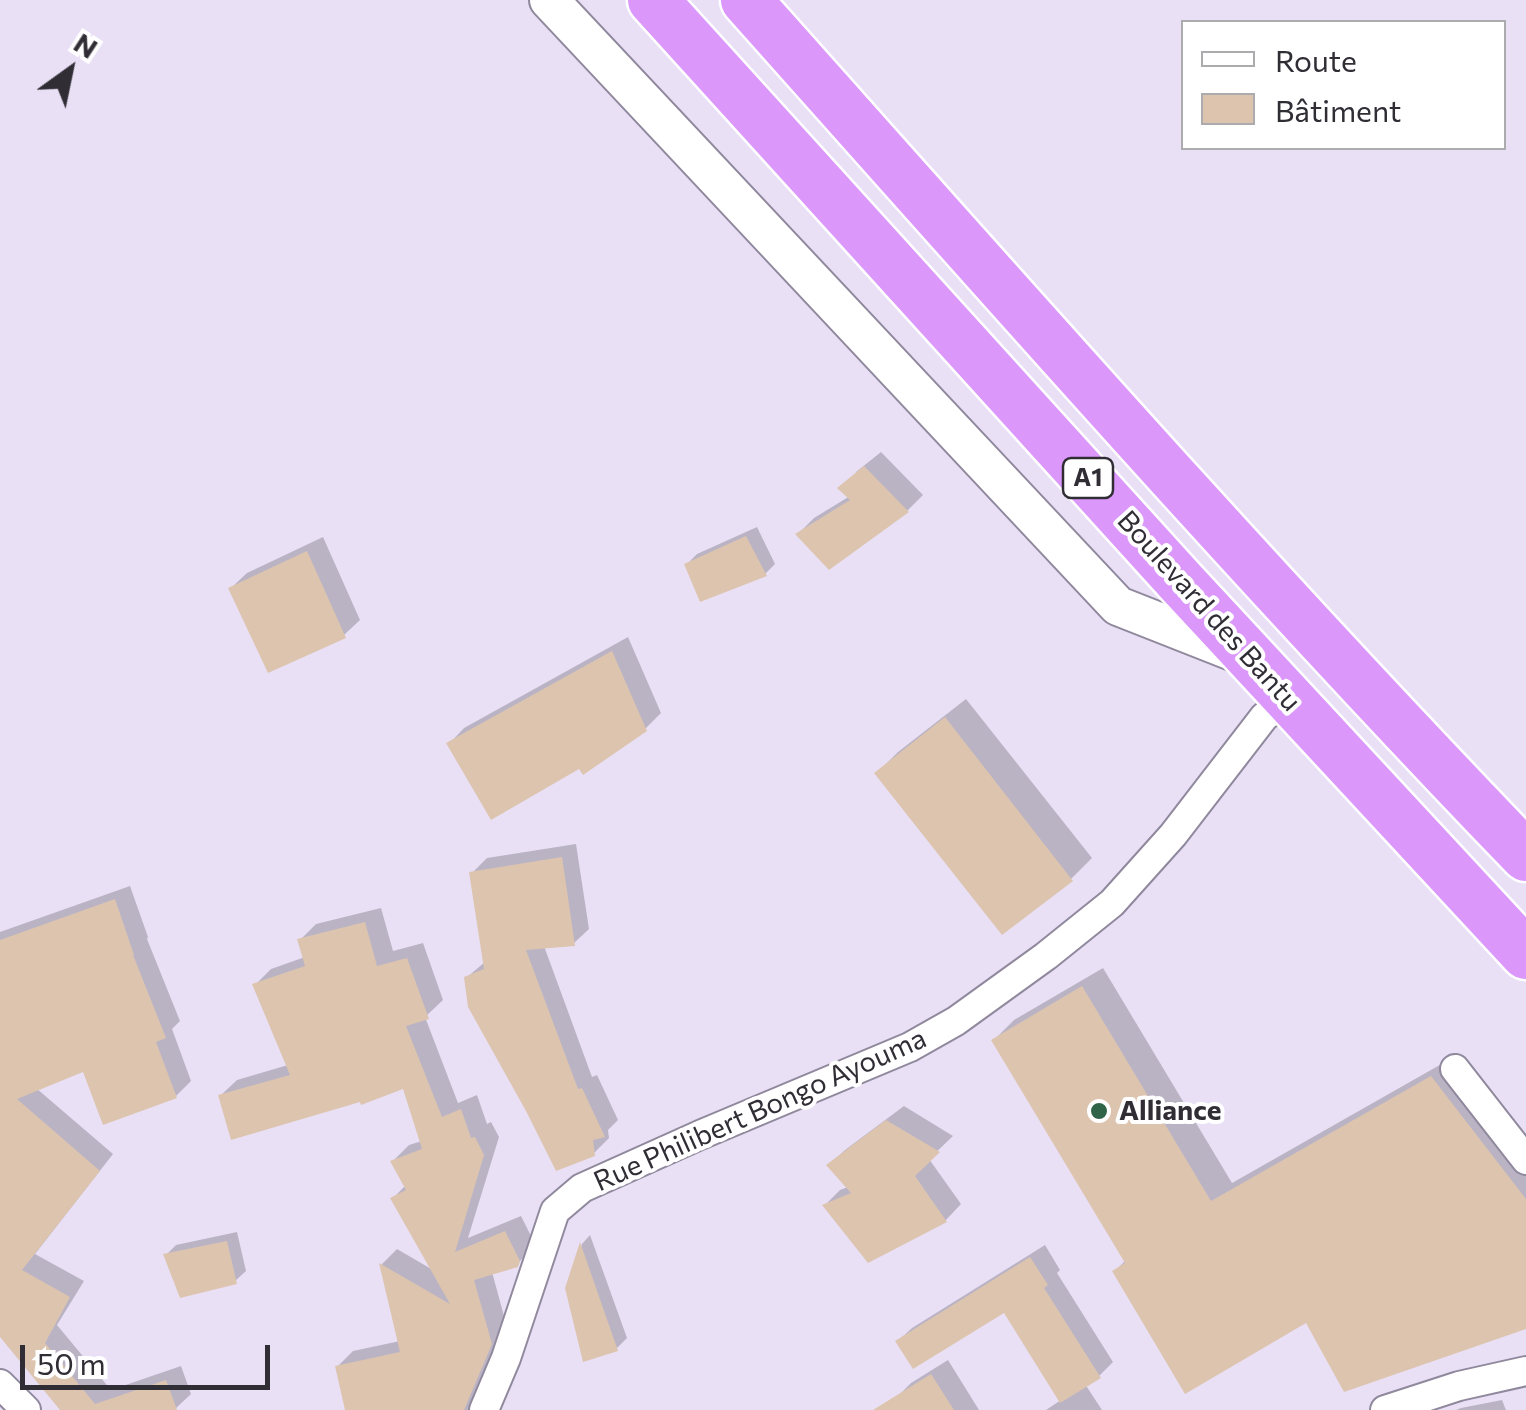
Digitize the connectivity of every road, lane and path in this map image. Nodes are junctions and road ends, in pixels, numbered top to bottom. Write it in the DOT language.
graph roads {
  1 [pos="520,0"];
  2 [pos="549,0"];
  3 [pos="653,0"];
  4 [pos="746,0"];
  5 [pos="579,34"];
  6 [pos="1253,659"];
  7 [pos="1288,698"];
  8 [pos="1526,856"];
  9 [pos="1526,954"];
  10 [pos="1455,1069"];
  11 [pos="1526,1160"];
  12 [pos="1526,1371"];
  13 [pos="0,1384"];
  14 [pos="26,1410"];
  15 [pos="484,1410"];
  16 [pos="1385,1410"];
  1 -- 5 [label="main road"];
  2 -- 5 [label="main road"];
  3 -- 6 [label="highway, Boulevard des Bantu / A1"];
  4 -- 8 [label="highway, A1"];
  5 -- 6 [label="main road"];
  6 -- 7 [label="highway, Boulevard des Bantu / A1"];
  7 -- 9 [label="highway, Boulevard des Bantu / A1"];
  7 -- 15 [label="street, Rue Philibert Bongo Ayouma"];
  10 -- 11 [label="street"];
  12 -- 16 [label="street"];
  13 -- 14 [label="street"];
}
